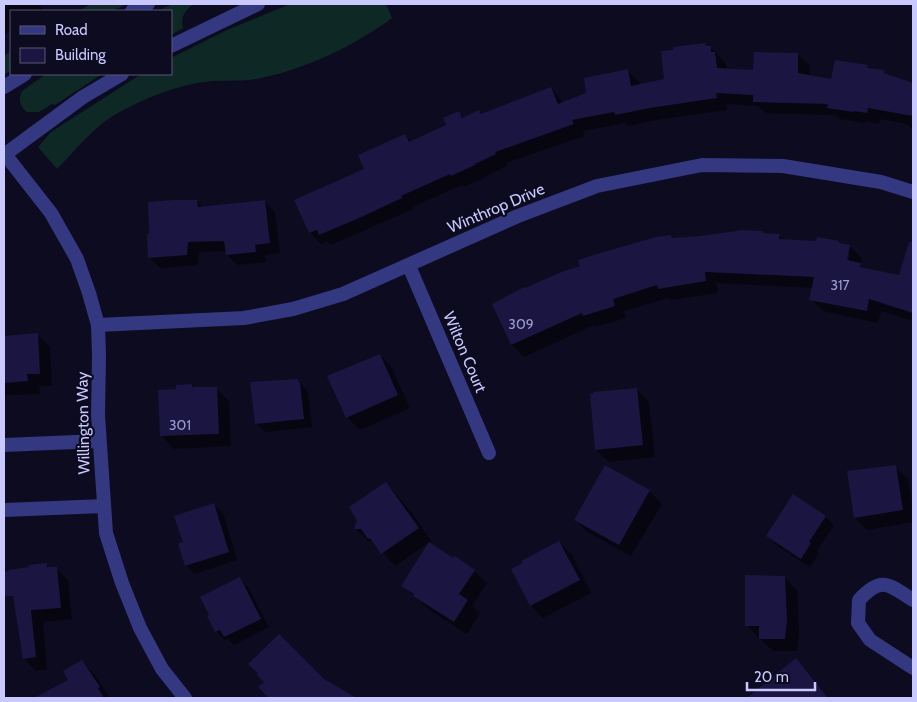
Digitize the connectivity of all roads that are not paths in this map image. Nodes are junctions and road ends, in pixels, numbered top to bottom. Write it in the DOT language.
graph roads {
  1 [pos="148,4"];
  2 [pos="258,4"];
  3 [pos="134,10"];
  4 [pos="172,46"];
  5 [pos="22,75"];
  6 [pos="120,75"];
  7 [pos="4,87"];
  8 [pos="4,154"];
  9 [pos="913,192"];
  10 [pos="409,266"];
  11 [pos="98,325"];
  12 [pos="100,441"];
  13 [pos="4,445"];
  14 [pos="489,453"];
  15 [pos="104,506"];
  16 [pos="4,510"];
  17 [pos="913,600"];
  18 [pos="913,668"];
  19 [pos="185,698"];
  1 -- 3 [label="street"];
  2 -- 4 [label="street"];
  5 -- 7 [label="street"];
  6 -- 8 [label="street"];
  8 -- 11 [label="street, Willington Way"];
  9 -- 10 [label="street, Winthrop Drive"];
  10 -- 11 [label="street, Winthrop Drive"];
  10 -- 14 [label="street, Wilton Court"];
  11 -- 12 [label="street, Willington Way"];
  12 -- 13 [label="street"];
  12 -- 15 [label="street, Willington Way"];
  15 -- 16 [label="street"];
  15 -- 19 [label="street, Willington Way"];
  17 -- 18 [label="street"];
}
